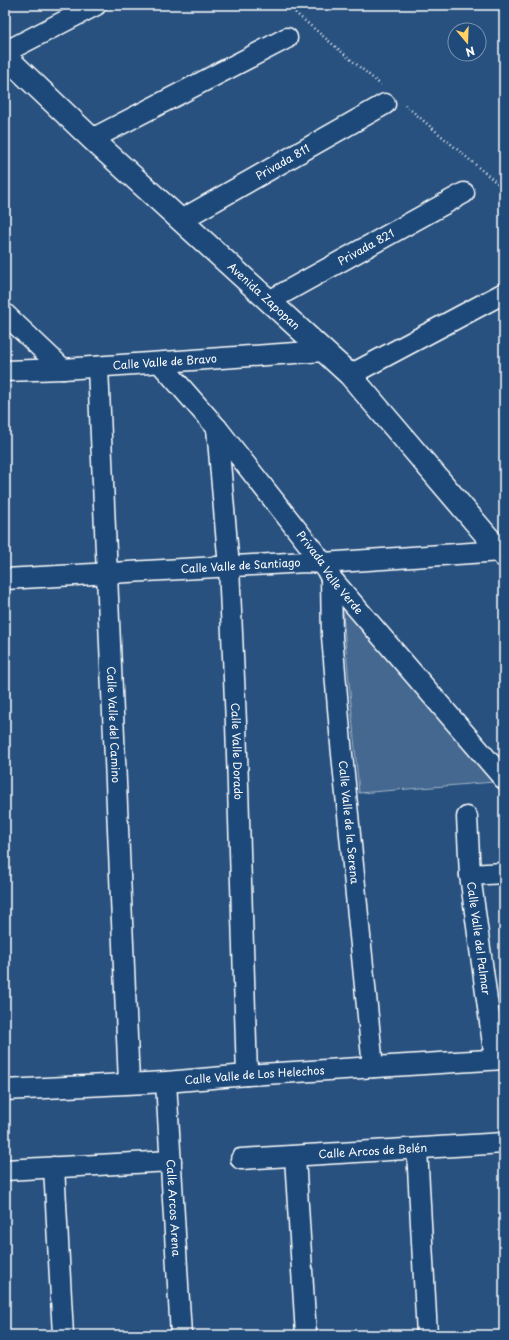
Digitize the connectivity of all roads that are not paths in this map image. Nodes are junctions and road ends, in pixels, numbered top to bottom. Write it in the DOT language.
graph roads {
  1 [pos="96,5"];
  2 [pos="287,38"];
  3 [pos="5,52"];
  4 [pos="5,56"];
  5 [pos="385,104"];
  6 [pos="92,139"];
  7 [pos="464,193"];
  8 [pos="181,220"];
  9 [pos="504,293"];
  10 [pos="269,301"];
  11 [pos="5,314"];
  12 [pos="324,351"];
  13 [pos="160,363"];
  14 [pos="98,367"];
  15 [pos="63,369"];
  16 [pos="5,371"];
  17 [pos="350,375"];
  18 [pos="217,428"];
  19 [pos="502,554"];
  20 [pos="229,567"];
  21 [pos="327,570"];
  22 [pos="107,574"];
  23 [pos="5,579"];
  24 [pos="504,779"];
  25 [pos="467,817"];
  26 [pos="504,873"];
  27 [pos="470,875"];
  28 [pos="499,1059"];
  29 [pos="373,1067"];
  30 [pos="248,1075"];
  31 [pos="166,1082"];
  32 [pos="129,1083"];
  33 [pos="5,1090"];
  34 [pos="504,1143"];
  35 [pos="417,1149"];
  36 [pos="295,1157"];
  37 [pos="241,1159"];
  38 [pos="171,1161"];
  39 [pos="54,1167"];
  40 [pos="5,1170"];
  41 [pos="63,1335"];
  42 [pos="181,1335"];
  43 [pos="306,1335"];
  44 [pos="428,1335"];
  1 -- 3 [label="street"];
  2 -- 6 [label="street"];
  4 -- 6 [label="main road, Avenida Zapopan"];
  5 -- 8 [label="street, Privada 811"];
  6 -- 8 [label="main road, Avenida Zapopan"];
  7 -- 10 [label="street, Privada 821"];
  8 -- 10 [label="main road, Avenida Zapopan"];
  9 -- 17 [label="street"];
  10 -- 12 [label="main road, Avenida Zapopan"];
  11 -- 15 [label="street"];
  12 -- 13 [label="street, Calle Valle de Bravo"];
  12 -- 17 [label="main road, Avenida Zapopan"];
  13 -- 14 [label="street, Calle Valle de Bravo"];
  13 -- 18 [label="street, Privada Valle Verde"];
  14 -- 15 [label="street, Calle Valle de Bravo"];
  14 -- 22 [label="street, Calle Valle del Camino"];
  15 -- 16 [label="street, Calle Valle de Bravo"];
  17 -- 19 [label="main road, Avenida Zapopan"];
  18 -- 20 [label="street, Calle Valle Dorado"];
  18 -- 21 [label="street, Privada Valle Verde"];
  19 -- 21 [label="street, Calle Valle de Santiago"];
  20 -- 21 [label="street, Calle Valle de Santiago"];
  20 -- 22 [label="street, Calle Valle de Santiago"];
  20 -- 30 [label="street, Calle Valle Dorado"];
  21 -- 24 [label="street, Privada Valle Verde"];
  21 -- 29 [label="street, Calle Valle de la Serena"];
  22 -- 23 [label="street, Calle Valle de Santiago"];
  22 -- 32 [label="street, Calle Valle del Camino"];
  25 -- 27 [label="street, Calle Valle del Palmar"];
  26 -- 27 [label="street"];
  27 -- 28 [label="street, Calle Valle del Palmar"];
  28 -- 29 [label="street, Calle Valle de Los Helechos"];
  29 -- 30 [label="street, Calle Valle de Los Helechos"];
  30 -- 31 [label="street, Calle Valle de Los Helechos"];
  31 -- 32 [label="street, Calle Valle de Los Helechos"];
  31 -- 38 [label="street, Calle Arcos Arena"];
  32 -- 33 [label="street, Calle Valle de Los Helechos"];
  34 -- 35 [label="street, Calle Arcos de Belén"];
  35 -- 36 [label="street, Calle Arcos de Belén"];
  35 -- 44 [label="street"];
  36 -- 37 [label="street, Calle Arcos de Belén"];
  36 -- 43 [label="street"];
  38 -- 39 [label="street"];
  38 -- 42 [label="street, Calle Arcos Arena"];
  39 -- 40 [label="street"];
  39 -- 41 [label="street"];
}
